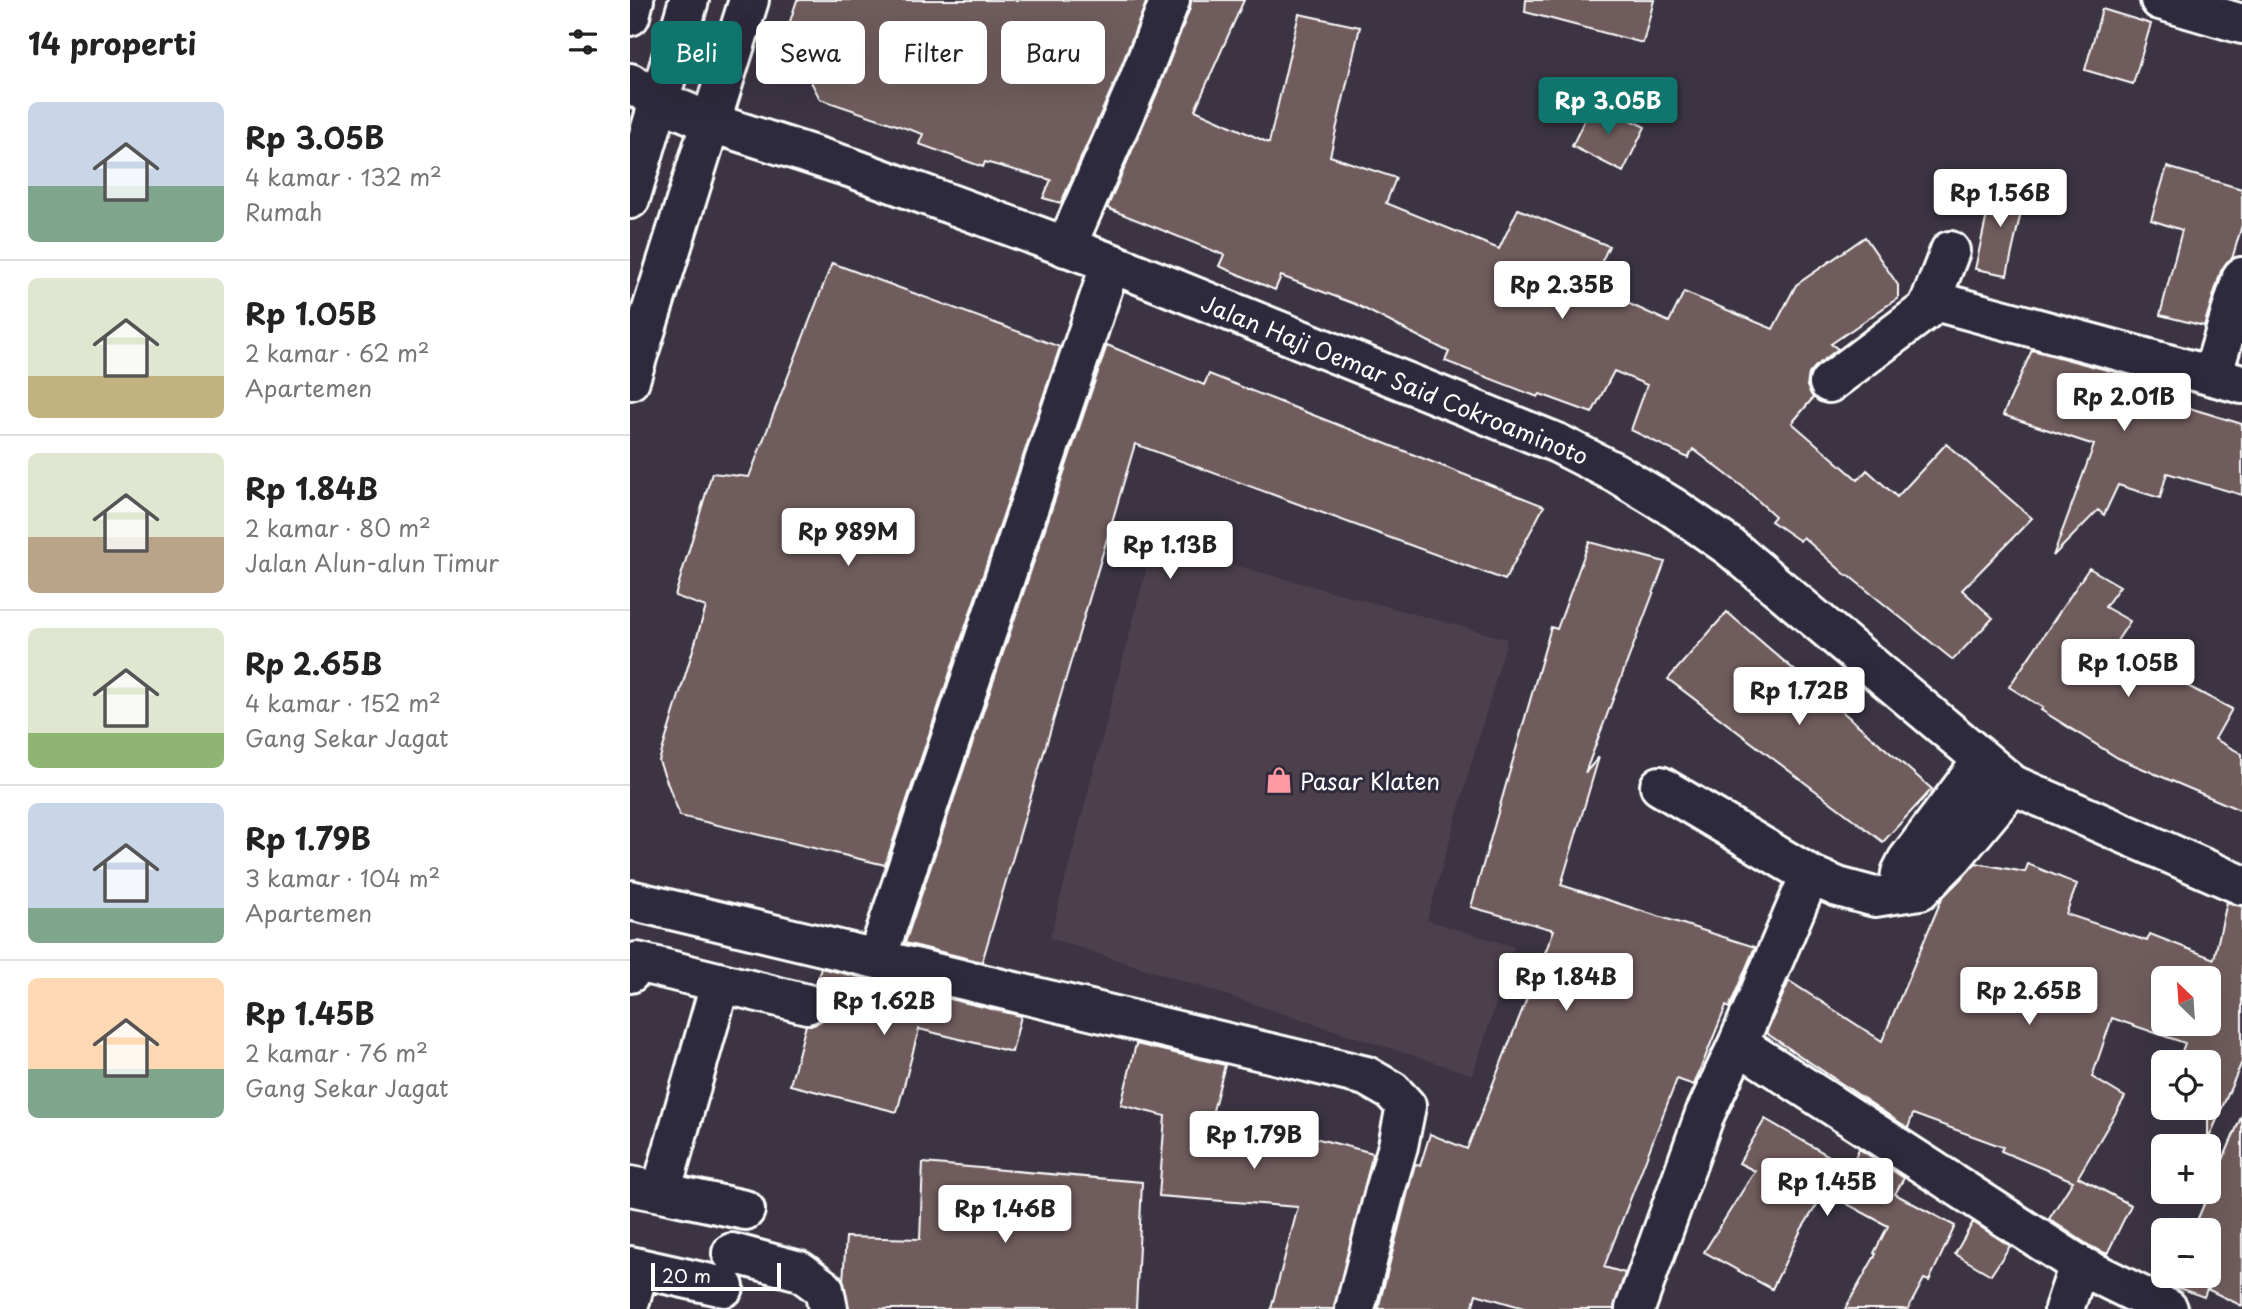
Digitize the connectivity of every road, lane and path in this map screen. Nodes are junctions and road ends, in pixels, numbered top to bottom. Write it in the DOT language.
graph roads {
  1 [pos="634,0"];
  2 [pos="689,0"];
  3 [pos="749,0"];
  4 [pos="1170,0"];
  5 [pos="2160,0"];
  6 [pos="630,16"];
  7 [pos="2242,24"];
  8 [pos="645,92"];
  9 [pos="712,123"];
  10 [pos="630,199"];
  11 [pos="1066,247"];
  12 [pos="1950,251"];
  13 [pos="1111,263"];
  14 [pos="2242,277"];
  15 [pos="1929,305"];
  16 [pos="630,380"];
  17 [pos="2227,380"];
  18 [pos="1829,383"];
  19 [pos="1983,760"];
  20 [pos="2013,785"];
  21 [pos="1660,786"];
  22 [pos="1810,875"];
  23 [pos="2242,885"];
  24 [pos="1898,893"];
  25 [pos="630,900"];
  26 [pos="877,958"];
  27 [pos="630,973"];
  28 [pos="720,984"];
  29 [pos="807,1004"];
  30 [pos="1738,1044"];
  31 [pos="645,1189"];
  32 [pos="745,1210"];
  33 [pos="2078,1265"];
  34 [pos="633,1278"];
  35 [pos="828,1309"];
  36 [pos="1355,1309"];
  37 [pos="1635,1309"];
  38 [pos="2064,1309"];
  39 [pos="2168,1309"];
  1 -- 6 [label="street"];
  2 -- 8 [label="street"];
  3 -- 9 [label="street"];
  4 -- 11 [label="street"];
  5 -- 7 [label="street"];
  8 -- 9 [label="street, Jalan Haji Oemar Said Cokroaminoto"];
  8 -- 10 [label="street"];
  9 -- 11 [label="street, Jalan Haji Oemar Said Cokroaminoto"];
  9 -- 16 [label="street"];
  11 -- 13 [label="street, Jalan Haji Oemar Said Cokroaminoto"];
  12 -- 15 [label="street"];
  13 -- 19 [label="street, Jalan Haji Oemar Said Cokroaminoto"];
  13 -- 26 [label="street"];
  14 -- 17 [label="street"];
  15 -- 17 [label="street"];
  15 -- 18 [label="street"];
  19 -- 20 [label="street, Jalan Haji Oemar Said Cokroaminoto"];
  19 -- 24 [label="street"];
  20 -- 23 [label="street, Jalan Haji Oemar Said Cokroaminoto"];
  20 -- 24 [label="street"];
  21 -- 22 [label="street"];
  22 -- 24 [label="street"];
  22 -- 30 [label="street"];
  25 -- 26 [label="street"];
  26 -- 36 [label="street"];
  27 -- 28 [label="street"];
  28 -- 29 [label="street"];
  28 -- 31 [label="street"];
  30 -- 33 [label="street"];
  30 -- 37 [label="street"];
  31 -- 32 [label="street"];
  33 -- 38 [label="street"];
  33 -- 39 [label="street"];
  34 -- 35 [label="street"];
}
